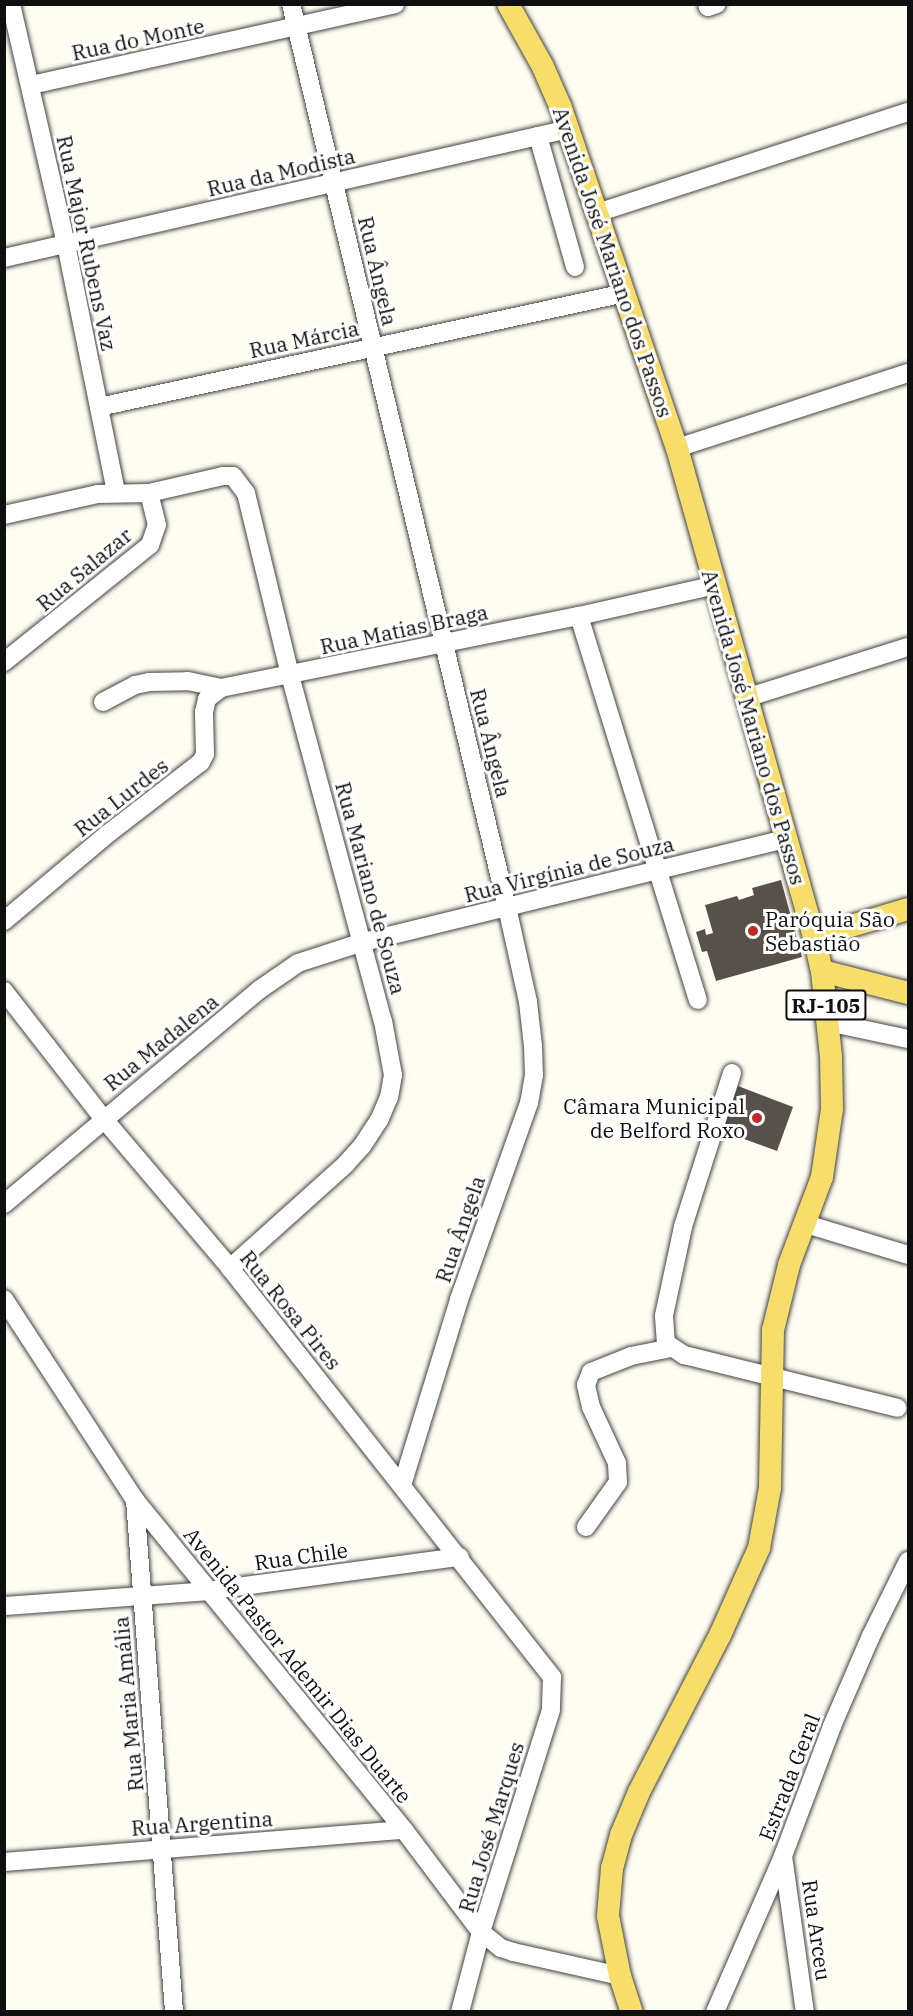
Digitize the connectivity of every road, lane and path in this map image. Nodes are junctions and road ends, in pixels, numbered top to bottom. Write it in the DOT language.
graph roads {
  1 [pos="11,4"];
  2 [pos="291,4"];
  3 [pos="395,4"];
  4 [pos="508,4"];
  5 [pos="707,4"];
  6 [pos="717,4"];
  7 [pos="296,28"];
  8 [pos="30,85"];
  9 [pos="909,112"];
  10 [pos="568,129"];
  11 [pos="538,136"];
  12 [pos="334,183"];
  13 [pos="597,213"];
  14 [pos="66,244"];
  15 [pos="4,258"];
  16 [pos="575,267"];
  17 [pos="625,293"];
  18 [pos="373,347"];
  19 [pos="909,373"];
  20 [pos="99,407"];
  21 [pos="677,448"];
  22 [pos="116,492"];
  23 [pos="149,493"];
  24 [pos="4,515"];
  25 [pos="715,585"];
  26 [pos="579,616"];
  27 [pos="444,644"];
  28 [pos="909,646"];
  29 [pos="4,662"];
  30 [pos="290,675"];
  31 [pos="221,688"];
  32 [pos="746,698"];
  33 [pos="104,702"];
  34 [pos="786,839"];
  35 [pos="658,870"];
  36 [pos="507,907"];
  37 [pos="909,909"];
  38 [pos="4,921"];
  39 [pos="814,937"];
  40 [pos="363,942"];
  41 [pos="822,971"];
  42 [pos="4,991"];
  43 [pos="909,993"];
  44 [pos="698,1000"];
  45 [pos="828,1022"];
  46 [pos="909,1039"];
  47 [pos="732,1073"];
  48 [pos="103,1118"];
  49 [pos="4,1204"];
  50 [pos="806,1224"];
  51 [pos="909,1255"];
  52 [pos="230,1268"];
  53 [pos="4,1299"];
  54 [pos="671,1348"];
  55 [pos="771,1378"];
  56 [pos="898,1408"];
  57 [pos="402,1485"];
  58 [pos="135,1500"];
  59 [pos="586,1527"];
  60 [pos="460,1557"];
  61 [pos="909,1561"];
  62 [pos="207,1591"];
  63 [pos="141,1596"];
  64 [pos="4,1606"];
  65 [pos="539,1659"];
  66 [pos="404,1830"];
  67 [pos="163,1848"];
  68 [pos="783,1856"];
  69 [pos="4,1862"];
  70 [pos="481,1932"];
  71 [pos="620,1976"];
  72 [pos="174,2012"];
  73 [pos="460,2012"];
  74 [pos="632,2012"];
  75 [pos="715,2012"];
  76 [pos="806,2012"];
  1 -- 8 [label="street, Rua Major Rubens Vaz"];
  2 -- 7 [label="street, Rua Ângela"];
  3 -- 7 [label="street, Rua do Monte"];
  4 -- 10 [label="main road, Avenida José Mariano dos Passos / RJ-105"];
  5 -- 6 [label="street"];
  7 -- 8 [label="street, Rua do Monte"];
  7 -- 12 [label="street, Rua Ângela"];
  8 -- 14 [label="street, Rua Major Rubens Vaz"];
  9 -- 13 [label="street"];
  10 -- 11 [label="street, Rua da Modista"];
  10 -- 13 [label="main road, Avenida José Mariano dos Passos / RJ-105"];
  11 -- 12 [label="street, Rua da Modista"];
  11 -- 16 [label="street"];
  12 -- 14 [label="street, Rua da Modista"];
  12 -- 18 [label="street, Rua Ângela"];
  13 -- 17 [label="main road, Avenida José Mariano dos Passos / RJ-105"];
  14 -- 15 [label="street, Rua da Modista"];
  14 -- 20 [label="street, Rua Major Rubens Vaz"];
  17 -- 18 [label="street, Rua Márcia"];
  17 -- 21 [label="main road, Avenida José Mariano dos Passos / RJ-105"];
  18 -- 20 [label="street, Rua Márcia"];
  18 -- 27 [label="street, Rua Ângela"];
  19 -- 21 [label="street"];
  20 -- 22 [label="street, Rua Major Rubens Vaz"];
  21 -- 25 [label="main road, Avenida José Mariano dos Passos / RJ-105"];
  22 -- 23 [label="street"];
  22 -- 24 [label="street"];
  23 -- 29 [label="street, Rua Salazar"];
  23 -- 30 [label="street, Rua Mariano de Souza"];
  25 -- 26 [label="street, Rua Matias Braga"];
  25 -- 32 [label="main road, Avenida José Mariano dos Passos / RJ-105"];
  26 -- 27 [label="street, Rua Matias Braga"];
  26 -- 35 [label="street"];
  27 -- 30 [label="street, Rua Matias Braga"];
  27 -- 36 [label="street, Rua Ângela"];
  28 -- 32 [label="street"];
  30 -- 31 [label="street, Rua Matias Braga"];
  30 -- 40 [label="street, Rua Mariano de Souza"];
  31 -- 33 [label="street, Rua Matias Braga"];
  31 -- 38 [label="street, Rua Lurdes"];
  32 -- 34 [label="main road, Avenida José Mariano dos Passos / RJ-105"];
  34 -- 35 [label="street, Rua Virgínia de Souza"];
  34 -- 39 [label="main road, Avenida José Mariano dos Passos / RJ-105"];
  35 -- 36 [label="street, Rua Virgínia de Souza"];
  35 -- 44 [label="street"];
  36 -- 40 [label="street, Rua Virgínia de Souza"];
  36 -- 57 [label="street, Rua Ângela"];
  37 -- 39 [label="main road"];
  39 -- 41 [label="main road, Avenida José Mariano dos Passos / RJ-105"];
  40 -- 48 [label="street, Rua Madalena"];
  40 -- 52 [label="street, Rua Mariano de Souza"];
  41 -- 43 [label="main road"];
  41 -- 45 [label="main road, Avenida José Mariano dos Passos / RJ-105"];
  42 -- 48 [label="street, Rua Rosa Pires"];
  45 -- 46 [label="street"];
  45 -- 50 [label="main road, Avenida José Mariano dos Passos / RJ-105"];
  47 -- 54 [label="street"];
  48 -- 49 [label="street, Rua Madalena"];
  48 -- 52 [label="street, Rua Rosa Pires"];
  50 -- 51 [label="street"];
  50 -- 55 [label="main road, Avenida José Mariano dos Passos / RJ-105"];
  52 -- 57 [label="street, Rua Rosa Pires"];
  53 -- 58 [label="street, Avenida Pastor Ademir Dias Duarte"];
  54 -- 55 [label="street"];
  54 -- 59 [label="street"];
  55 -- 56 [label="street"];
  55 -- 71 [label="main road, Avenida José Mariano dos Passos / RJ-105"];
  57 -- 60 [label="street, Rua Rosa Pires"];
  58 -- 62 [label="street, Avenida Pastor Ademir Dias Duarte"];
  58 -- 63 [label="street, Rua Maria Amália"];
  60 -- 62 [label="street, Rua Chile"];
  60 -- 65 [label="street, Rua Rosa Pires"];
  61 -- 68 [label="street, Estrada Geral"];
  62 -- 63 [label="street, Rua Chile"];
  62 -- 66 [label="street, Avenida Pastor Ademir Dias Duarte"];
  63 -- 64 [label="street, Rua Chile"];
  63 -- 67 [label="street, Rua Maria Amália"];
  65 -- 70 [label="street, Rua José Marques"];
  66 -- 67 [label="street, Rua Argentina"];
  66 -- 70 [label="street, Avenida Pastor Ademir Dias Duarte"];
  67 -- 69 [label="street, Rua Argentina"];
  67 -- 72 [label="street, Rua Maria Amália"];
  68 -- 75 [label="street, Estrada Geral"];
  68 -- 76 [label="street, Rua Arceu"];
  70 -- 71 [label="street, Avenida Pastor Ademir Dias Duarte"];
  70 -- 73 [label="street, Rua José Marques"];
  71 -- 74 [label="main road, Avenida José Mariano dos Passos / RJ-105"];
}
